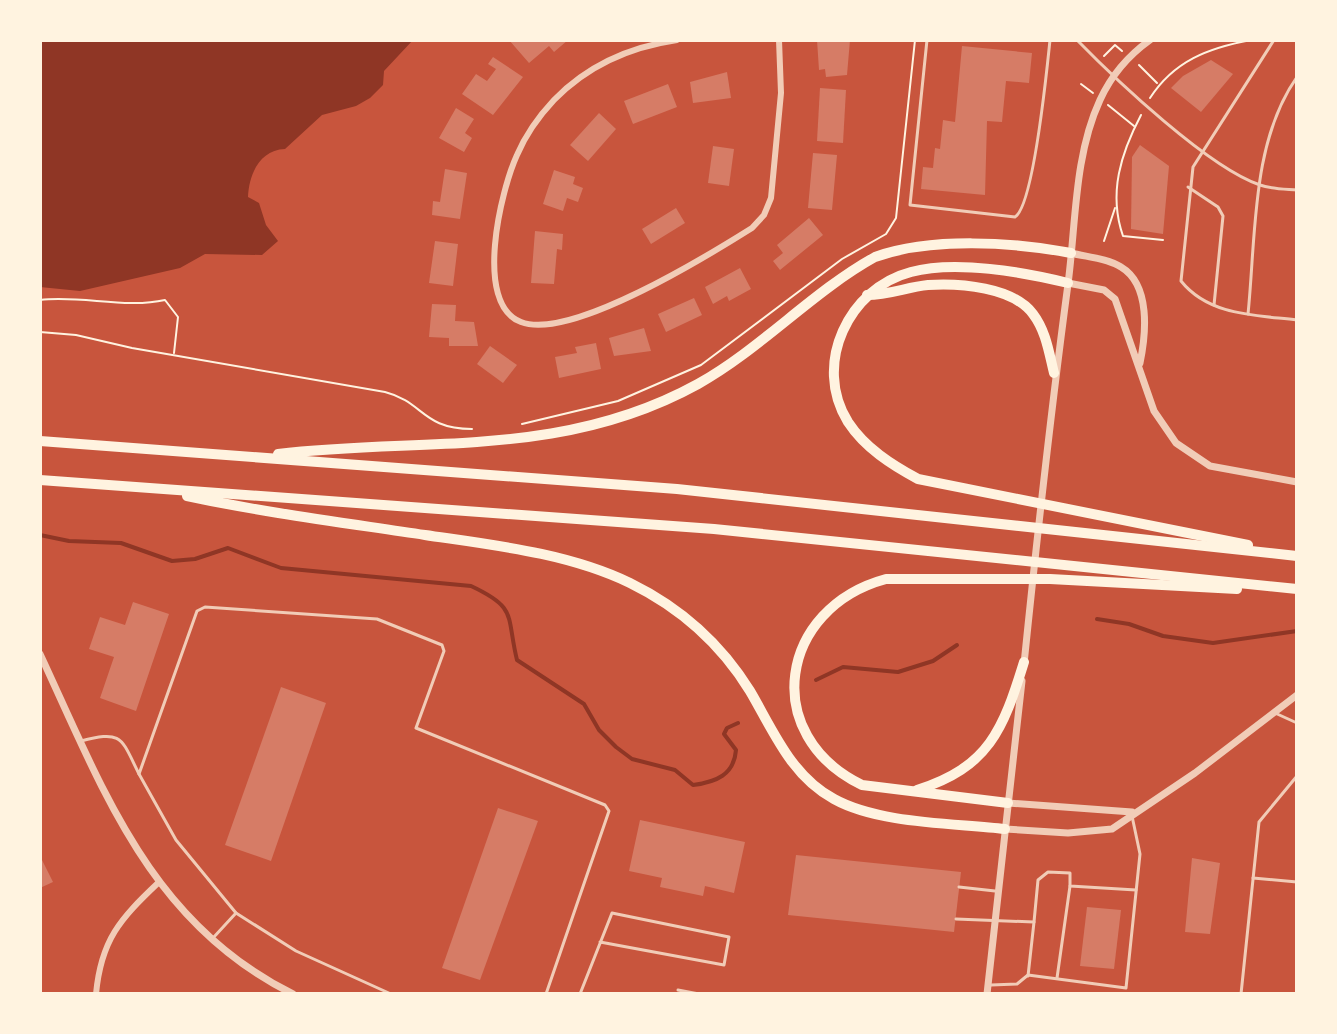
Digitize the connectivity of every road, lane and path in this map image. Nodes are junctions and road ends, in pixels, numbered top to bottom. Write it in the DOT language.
graph roads {
  1 [pos="677,40"];
  2 [pos="779,40"];
  3 [pos="915,40"];
  4 [pos="927,40"];
  5 [pos="1050,40"];
  6 [pos="1077,40"];
  7 [pos="1150,40"];
  8 [pos="1251,40"];
  9 [pos="1274,40"];
  10 [pos="1240,41"];
  11 [pos="1113,77"];
  12 [pos="1297,77"];
  13 [pos="1146,104"];
  14 [pos="1203,150"];
  15 [pos="1261,186"];
  16 [pos="1188,187"];
  17 [pos="1297,190"];
  18 [pos="1116,204"];
  19 [pos="1163,240"];
  20 [pos="1104,241"];
  21 [pos="1071,253"];
  22 [pos="1068,283"];
  23 [pos="865,295"];
  24 [pos="40,300"];
  25 [pos="1214,306"];
  26 [pos="1248,314"];
  27 [pos="1297,320"];
  28 [pos="40,332"];
  29 [pos="174,354"];
  30 [pos="1140,365"];
  31 [pos="1054,373"];
  32 [pos="517,425"];
  33 [pos="480,429"];
  34 [pos="40,441"];
  35 [pos="255,457"];
  36 [pos="40,480"];
  37 [pos="1297,482"];
  38 [pos="154,488"];
  39 [pos="1297,556"];
  40 [pos="1297,590"];
  41 [pos="40,654"];
  42 [pos="1024,662"];
  43 [pos="1297,695"];
  44 [pos="1271,712"];
  45 [pos="1297,723"];
  46 [pos="81,741"];
  47 [pos="139,774"];
  48 [pos="1297,776"];
  49 [pos="910,793"];
  50 [pos="1008,803"];
  51 [pos="1132,812"];
  52 [pos="1005,829"];
  53 [pos="1253,878"];
  54 [pos="1297,882"];
  55 [pos="158,883"];
  56 [pos="1070,886"];
  57 [pos="959,887"];
  58 [pos="1136,890"];
  59 [pos="998,891"];
  60 [pos="236,913"];
  61 [pos="956,919"];
  62 [pos="1034,922"];
  63 [pos="995,923"];
  64 [pos="212,939"];
  65 [pos="600,942"];
  66 [pos="1028,976"];
  67 [pos="1057,979"];
  68 [pos="678,990"];
  69 [pos="988,990"];
  70 [pos="96,994"];
  71 [pos="293,994"];
  72 [pos="391,994"];
  73 [pos="546,994"];
  74 [pos="580,994"];
  75 [pos="699,994"];
  76 [pos="1241,994"];
  1 -- 2 [label="street"];
  3 -- 32 [label="path"];
  4 -- 5 [label="lane"];
  6 -- 11 [label="lane"];
  7 -- 11 [label="street"];
  8 -- 10 [label="path"];
  9 -- 14 [label="lane"];
  10 -- 13 [label="path"];
  11 -- 13 [label="lane"];
  11 -- 21 [label="street"];
  12 -- 15 [label="lane"];
  13 -- 14 [label="lane"];
  13 -- 18 [label="path"];
  14 -- 15 [label="lane"];
  14 -- 16 [label="lane"];
  15 -- 17 [label="lane"];
  15 -- 26 [label="lane"];
  16 -- 25 [label="lane"];
  16 -- 25 [label="lane"];
  18 -- 19 [label="path"];
  18 -- 20 [label="path"];
  21 -- 22 [label="street"];
  21 -- 30 [label="street"];
  21 -- 35 [label="highway"];
  22 -- 23 [label="highway"];
  22 -- 30 [label="street"];
  22 -- 31 [label="street"];
  23 -- 31 [label="highway"];
  23 -- 39 [label="highway"];
  24 -- 29 [label="path"];
  25 -- 26 [label="lane"];
  26 -- 27 [label="lane"];
  28 -- 29 [label="path"];
  29 -- 33 [label="path"];
  30 -- 37 [label="street"];
  31 -- 42 [label="street"];
  34 -- 35 [label="highway"];
  35 -- 39 [label="highway"];
  36 -- 38 [label="highway"];
  38 -- 40 [label="highway"];
  38 -- 52 [label="highway"];
  40 -- 49 [label="highway"];
  41 -- 46 [label="street"];
  42 -- 49 [label="highway"];
  42 -- 50 [label="street"];
  43 -- 44 [label="street"];
  44 -- 45 [label="lane"];
  44 -- 51 [label="street"];
  46 -- 47 [label="lane"];
  46 -- 55 [label="street"];
  47 -- 60 [label="lane"];
  47 -- 73 [label="lane"];
  48 -- 53 [label="lane"];
  49 -- 50 [label="highway"];
  50 -- 51 [label="street"];
  50 -- 52 [label="street"];
  51 -- 52 [label="street"];
  51 -- 58 [label="lane"];
  52 -- 59 [label="street"];
  53 -- 54 [label="lane"];
  53 -- 76 [label="lane"];
  55 -- 64 [label="street"];
  55 -- 70 [label="street"];
  56 -- 58 [label="lane"];
  56 -- 62 [label="lane"];
  56 -- 67 [label="lane"];
  57 -- 59 [label="lane"];
  58 -- 67 [label="lane"];
  59 -- 63 [label="street"];
  60 -- 64 [label="lane"];
  60 -- 72 [label="lane"];
  61 -- 63 [label="lane"];
  62 -- 63 [label="lane"];
  62 -- 66 [label="lane"];
  63 -- 69 [label="street"];
  64 -- 71 [label="street"];
  65 -- 65 [label="lane"];
  65 -- 74 [label="lane"];
  66 -- 67 [label="lane"];
  66 -- 69 [label="lane"];
  68 -- 75 [label="lane"];
}
